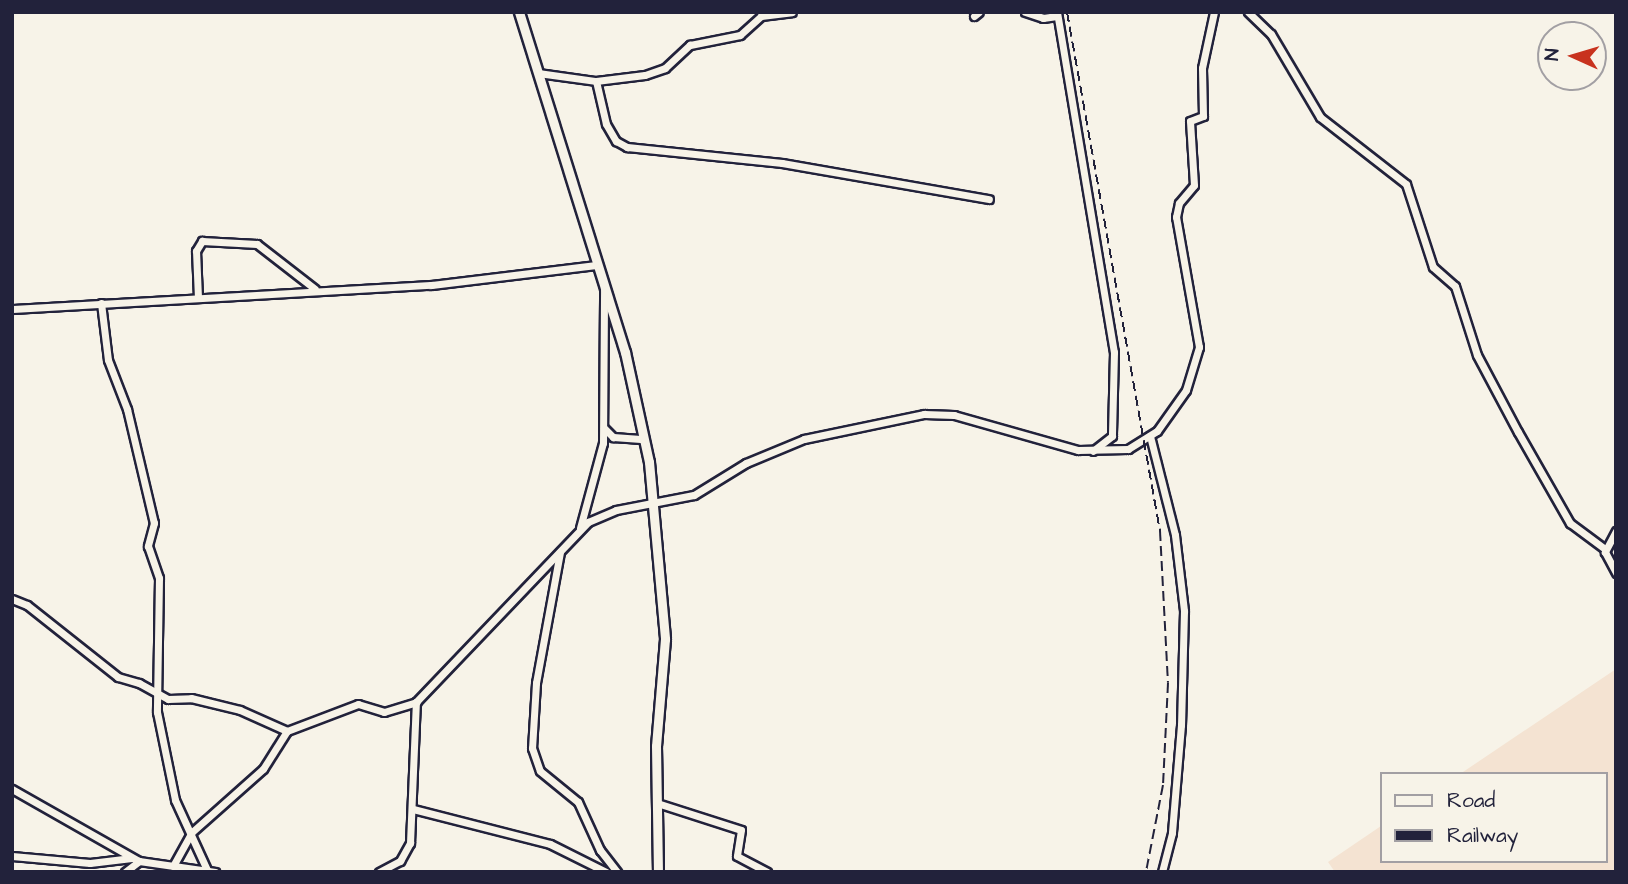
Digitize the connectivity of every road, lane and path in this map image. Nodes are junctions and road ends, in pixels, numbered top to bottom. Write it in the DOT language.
graph roads {
  1 [pos="519,12"];
  2 [pos="792,12"];
  3 [pos="1025,12"];
  4 [pos="1214,12"];
  5 [pos="1248,12"];
  6 [pos="1057,14"];
  7 [pos="538,74"];
  8 [pos="596,81"];
  9 [pos="989,199"];
  10 [pos="597,265"];
  11 [pos="604,288"];
  12 [pos="316,290"];
  13 [pos="198,298"];
  14 [pos="102,303"];
  15 [pos="12,309"];
  16 [pos="604,428"];
  17 [pos="1150,436"];
  18 [pos="644,439"];
  19 [pos="1092,451"];
  20 [pos="653,503"];
  21 [pos="580,528"];
  22 [pos="1616,531"];
  23 [pos="1605,549"];
  24 [pos="560,550"];
  25 [pos="1616,573"];
  26 [pos="12,599"];
  27 [pos="158,693"];
  28 [pos="416,702"];
  29 [pos="287,732"];
  30 [pos="12,789"];
  31 [pos="657,803"];
  32 [pos="413,809"];
  33 [pos="192,832"];
  34 [pos="12,856"];
  35 [pos="135,860"];
  36 [pos="173,866"];
  37 [pos="387,870"];
  38 [pos="211,871"];
  39 [pos="125,872"];
  40 [pos="379,872"];
  41 [pos="606,872"];
  42 [pos="617,872"];
  43 [pos="658,872"];
  44 [pos="766,872"];
  45 [pos="1162,872"];
  1 -- 7 [label="street"];
  2 -- 8 [label="street"];
  3 -- 6 [label="street"];
  4 -- 17 [label="street"];
  5 -- 23 [label="street"];
  6 -- 19 [label="street"];
  7 -- 8 [label="street"];
  7 -- 10 [label="street"];
  8 -- 9 [label="street"];
  10 -- 11 [label="street"];
  10 -- 12 [label="street"];
  11 -- 16 [label="street"];
  11 -- 18 [label="street"];
  12 -- 13 [label="street"];
  12 -- 13 [label="street"];
  13 -- 14 [label="street"];
  14 -- 15 [label="street"];
  14 -- 27 [label="street"];
  16 -- 18 [label="street"];
  16 -- 21 [label="street"];
  17 -- 19 [label="street"];
  17 -- 45 [label="street"];
  18 -- 20 [label="street"];
  19 -- 20 [label="street"];
  20 -- 21 [label="street"];
  20 -- 31 [label="street"];
  21 -- 24 [label="street"];
  22 -- 23 [label="street"];
  23 -- 25 [label="street"];
  24 -- 28 [label="street"];
  24 -- 42 [label="street"];
  26 -- 27 [label="street"];
  27 -- 29 [label="street"];
  27 -- 33 [label="street"];
  28 -- 29 [label="street"];
  28 -- 32 [label="street"];
  29 -- 33 [label="street"];
  30 -- 35 [label="street"];
  31 -- 43 [label="street"];
  31 -- 44 [label="street"];
  32 -- 37 [label="street"];
  32 -- 41 [label="street"];
  33 -- 36 [label="street"];
  33 -- 38 [label="street"];
  34 -- 35 [label="street"];
  35 -- 36 [label="street"];
  35 -- 39 [label="street"];
  36 -- 38 [label="street"];
  37 -- 40 [label="street"];
}
